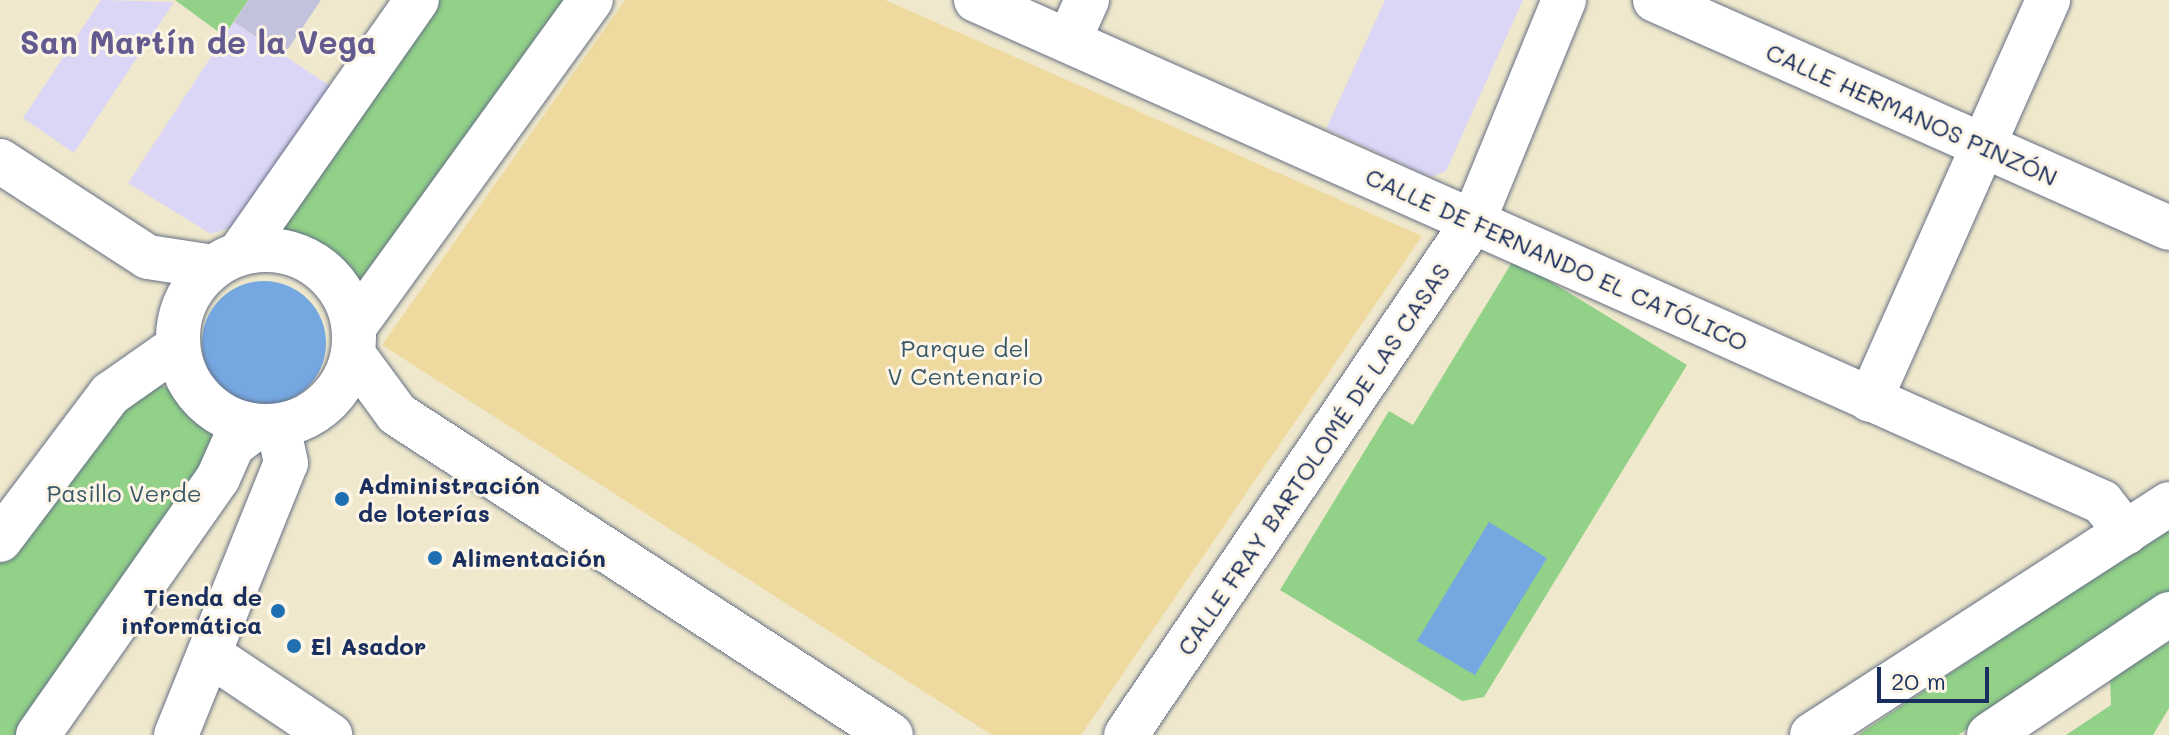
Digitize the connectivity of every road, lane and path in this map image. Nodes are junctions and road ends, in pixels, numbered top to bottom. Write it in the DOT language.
graph roads {
  1 [pos="417,0"];
  2 [pos="591,0"];
  3 [pos="976,0"];
  4 [pos="1087,0"];
  5 [pos="1564,0"];
  6 [pos="1655,0"];
  7 [pos="2048,0"];
  8 [pos="1069,40"];
  9 [pos="1986,146"];
  10 [pos="0,161"];
  11 [pos="1473,222"];
  12 [pos="2169,228"];
  13 [pos="148,257"];
  14 [pos="226,261"];
  15 [pos="178,334"];
  16 [pos="354,341"];
  17 [pos="1870,400"];
  18 [pos="328,402"];
  19 [pos="397,414"];
  20 [pos="268,426"];
  21 [pos="2169,504"];
  22 [pos="2126,533"];
  23 [pos="0,540"];
  24 [pos="2169,614"];
  25 [pos="209,654"];
  26 [pos="872,730"];
  27 [pos="38,735"];
  28 [pos="176,735"];
  29 [pos="330,735"];
  30 [pos="1126,735"];
  31 [pos="1812,735"];
  32 [pos="1989,735"];
  1 -- 14 [label="street"];
  2 -- 16 [label="street"];
  3 -- 8 [label="street, CALLE DE FERNANDO EL CATÓLICO"];
  4 -- 8 [label="street"];
  5 -- 11 [label="street, CALLE FRAY BARTOLOMÉ DE LAS CASAS"];
  6 -- 9 [label="street, CALLE HERMANOS PINZÓN"];
  7 -- 9 [label="street"];
  8 -- 11 [label="street, CALLE DE FERNANDO EL CATÓLICO"];
  9 -- 12 [label="street, CALLE HERMANOS PINZÓN"];
  9 -- 17 [label="street"];
  10 -- 13 [label="street"];
  11 -- 17 [label="street, CALLE DE FERNANDO EL CATÓLICO"];
  11 -- 30 [label="street, CALLE FRAY BARTOLOMÉ DE LAS CASAS"];
  13 -- 14 [label="street"];
  13 -- 15 [label="street"];
  14 -- 15 [label="street"];
  14 -- 16 [label="street"];
  15 -- 20 [label="street"];
  15 -- 23 [label="street"];
  16 -- 18 [label="street"];
  16 -- 19 [label="street"];
  17 -- 22 [label="street, CALLE DE FERNANDO EL CATÓLICO"];
  18 -- 19 [label="street"];
  18 -- 20 [label="street"];
  19 -- 26 [label="street"];
  20 -- 25 [label="street"];
  20 -- 27 [label="street"];
  21 -- 22 [label="street"];
  22 -- 31 [label="street"];
  24 -- 32 [label="street"];
  25 -- 28 [label="street"];
  25 -- 29 [label="street"];
}
